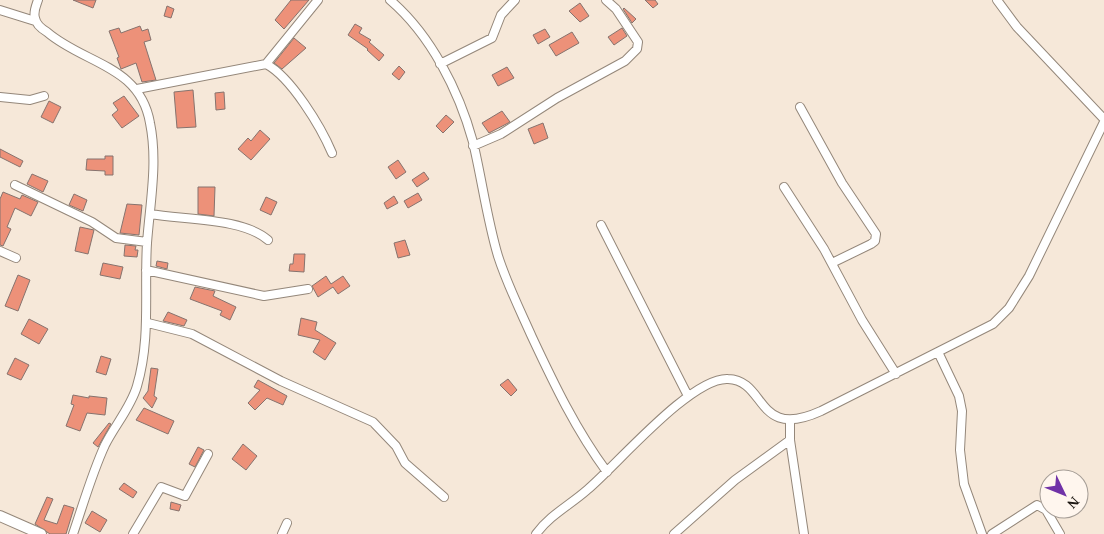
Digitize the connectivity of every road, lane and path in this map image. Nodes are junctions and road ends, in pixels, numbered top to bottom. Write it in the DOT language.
graph roads {
  1 [pos="38,0"];
  2 [pos="318,0"];
  3 [pos="390,0"];
  4 [pos="516,0"];
  5 [pos="606,0"];
  6 [pos="997,0"];
  7 [pos="0,10"];
  8 [pos="35,21"];
  9 [pos="266,64"];
  10 [pos="440,64"];
  11 [pos="137,89"];
  12 [pos="44,96"];
  13 [pos="0,97"];
  14 [pos="800,107"];
  15 [pos="1104,121"];
  16 [pos="474,146"];
  17 [pos="332,153"];
  18 [pos="15,185"];
  19 [pos="784,187"];
  20 [pos="150,214"];
  21 [pos="601,225"];
  22 [pos="268,240"];
  23 [pos="148,242"];
  24 [pos="0,250"];
  25 [pos="16,258"];
  26 [pos="832,263"];
  27 [pos="146,270"];
  28 [pos="308,289"];
  29 [pos="148,323"];
  30 [pos="938,352"];
  31 [pos="896,374"];
  32 [pos="688,396"];
  33 [pos="790,420"];
  34 [pos="790,440"];
  35 [pos="208,454"];
  36 [pos="607,472"];
  37 [pos="444,497"];
  38 [pos="0,516"];
  39 [pos="287,523"];
  40 [pos="41,534"];
  41 [pos="73,534"];
  42 [pos="134,534"];
  43 [pos="282,534"];
  44 [pos="536,534"];
  45 [pos="674,534"];
  46 [pos="804,534"];
  47 [pos="982,534"];
  48 [pos="992,534"];
  49 [pos="1060,534"];
  1 -- 8 [label="street"];
  2 -- 9 [label="street"];
  3 -- 10 [label="street"];
  4 -- 10 [label="street"];
  5 -- 16 [label="street"];
  6 -- 15 [label="street"];
  7 -- 8 [label="street"];
  8 -- 11 [label="street"];
  9 -- 11 [label="street"];
  9 -- 17 [label="street"];
  10 -- 16 [label="street"];
  11 -- 20 [label="street"];
  12 -- 13 [label="street"];
  14 -- 26 [label="street"];
  15 -- 30 [label="street"];
  16 -- 36 [label="street"];
  18 -- 23 [label="street"];
  19 -- 26 [label="street"];
  20 -- 22 [label="street"];
  20 -- 23 [label="street"];
  21 -- 32 [label="street"];
  23 -- 27 [label="street"];
  24 -- 25 [label="street"];
  26 -- 31 [label="street"];
  27 -- 28 [label="street"];
  27 -- 29 [label="street"];
  29 -- 37 [label="street"];
  29 -- 41 [label="street"];
  30 -- 31 [label="street"];
  30 -- 47 [label="street"];
  31 -- 33 [label="street"];
  32 -- 33 [label="street"];
  32 -- 36 [label="street"];
  33 -- 34 [label="street"];
  34 -- 45 [label="street"];
  34 -- 46 [label="street"];
  35 -- 42 [label="street"];
  36 -- 44 [label="street"];
  38 -- 40 [label="street"];
  39 -- 43 [label="street"];
  48 -- 49 [label="street"];
}
